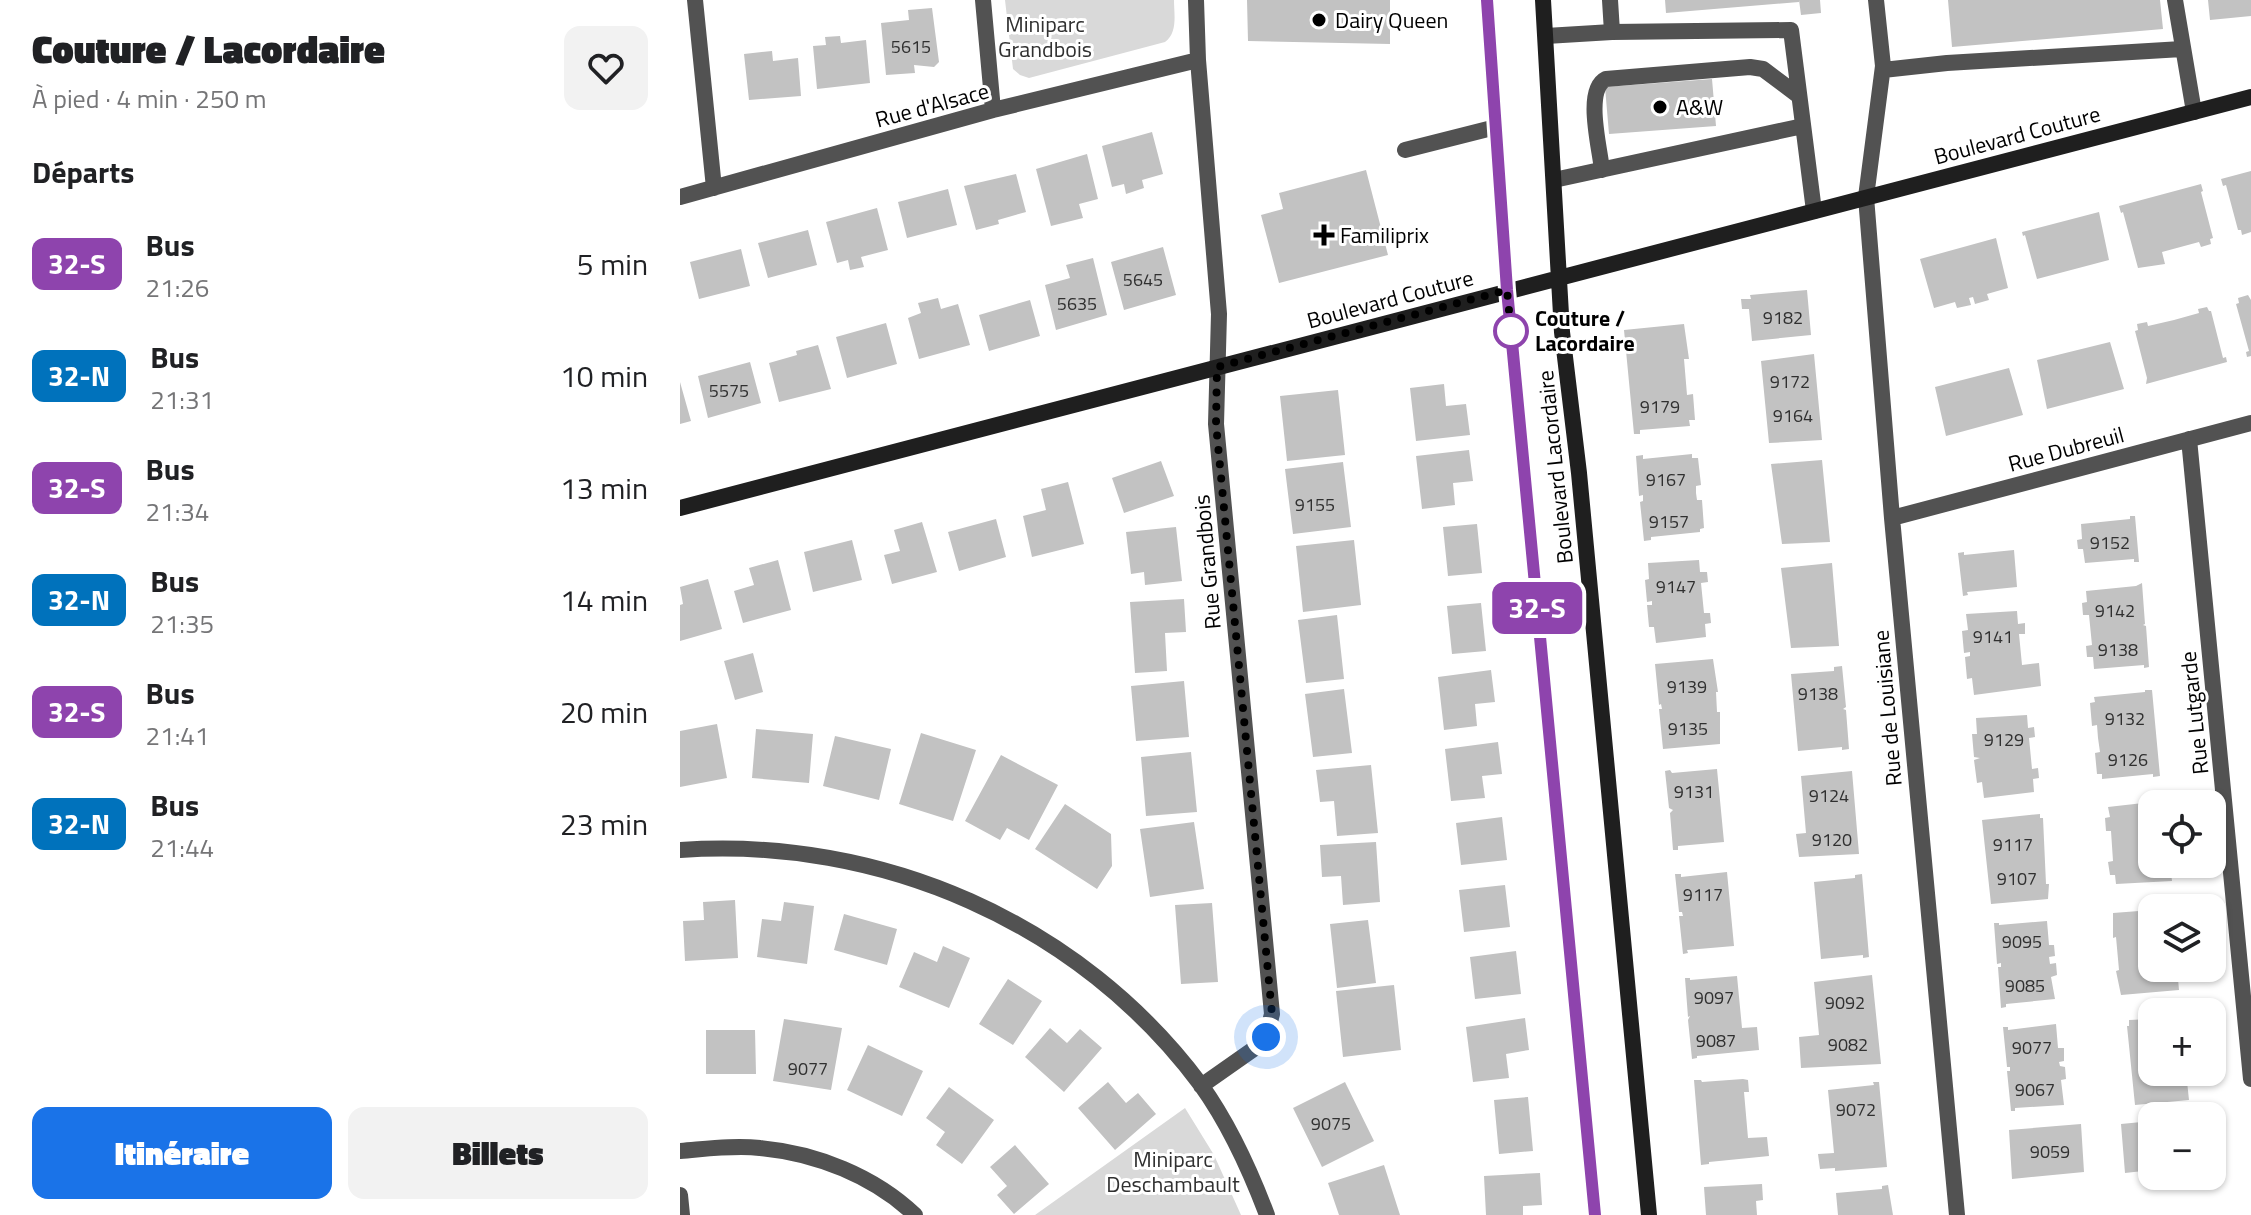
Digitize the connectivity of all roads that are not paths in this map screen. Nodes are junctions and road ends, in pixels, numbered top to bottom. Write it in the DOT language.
graph roads {
  1 [pos="695,0"];
  2 [pos="983,0"];
  3 [pos="1196,0"];
  4 [pos="1487,0"];
  5 [pos="1543,0"];
  6 [pos="1610,0"];
  7 [pos="1876,0"];
  8 [pos="2175,0"];
  9 [pos="1612,32"];
  10 [pos="1546,36"];
  11 [pos="2182,49"];
  12 [pos="1198,60"];
  13 [pos="1883,70"];
  14 [pos="1799,96"];
  15 [pos="2251,97"];
  16 [pos="993,110"];
  17 [pos="2194,112"];
  18 [pos="1803,126"];
  19 [pos="1496,127"];
  20 [pos="1405,150"];
  21 [pos="1602,170"];
  22 [pos="1554,180"];
  23 [pos="714,188"];
  24 [pos="680,197"];
  25 [pos="1866,197"];
  26 [pos="1814,211"];
  27 [pos="1561,277"];
  28 [pos="1507,290"];
  29 [pos="1217,367"];
  30 [pos="2251,423"];
  31 [pos="2189,439"];
  32 [pos="680,508"];
  33 [pos="1892,518"];
  34 [pos="680,850"];
  35 [pos="2251,1079"];
  36 [pos="1201,1086"];
  37 [pos="680,1151"];
  38 [pos="680,1195"];
  39 [pos="682,1215"];
  40 [pos="915,1215"];
  41 [pos="1267,1215"];
  42 [pos="1595,1215"];
  43 [pos="1649,1215"];
  44 [pos="1957,1215"];
  1 -- 23 [label="street"];
  2 -- 16 [label="street"];
  3 -- 12 [label="street, Rue Grandbois"];
  4 -- 19 [label="main road, Boulevard Lacordaire"];
  5 -- 10 [label="main road, Boulevard Lacordaire"];
  6 -- 9 [label="street"];
  7 -- 13 [label="street, Rue de Louisiane"];
  8 -- 11 [label="street"];
  9 -- 10 [label="street"];
  9 -- 14 [label="street"];
  10 -- 22 [label="main road, Boulevard Lacordaire"];
  11 -- 13 [label="street"];
  11 -- 17 [label="street"];
  12 -- 16 [label="street, Rue d'Alsace"];
  12 -- 29 [label="street, Rue Grandbois"];
  13 -- 25 [label="street, Rue de Louisiane"];
  14 -- 18 [label="street"];
  14 -- 21 [label="street"];
  15 -- 17 [label="main road, Boulevard Couture"];
  16 -- 23 [label="street, Rue d'Alsace"];
  17 -- 25 [label="main road, Boulevard Couture"];
  18 -- 21 [label="street"];
  18 -- 26 [label="street"];
  19 -- 20 [label="street"];
  19 -- 28 [label="main road, Boulevard Lacordaire"];
  21 -- 22 [label="street"];
  22 -- 27 [label="main road, Boulevard Lacordaire"];
  23 -- 24 [label="street, Rue d'Alsace"];
  25 -- 26 [label="main road, Boulevard Couture"];
  25 -- 33 [label="street, Rue de Louisiane"];
  26 -- 27 [label="main road, Boulevard Couture"];
  27 -- 28 [label="main road, Boulevard Couture"];
  27 -- 43 [label="main road, Boulevard Lacordaire"];
  28 -- 29 [label="main road, Boulevard Couture"];
  28 -- 42 [label="main road, Boulevard Lacordaire"];
  29 -- 32 [label="main road, Boulevard Couture"];
  29 -- 36 [label="street, Rue Grandbois"];
  30 -- 31 [label="street, Rue Dubreuil"];
  31 -- 33 [label="street, Rue Dubreuil"];
  31 -- 35 [label="street, Rue Lutgarde"];
  33 -- 44 [label="street, Rue de Louisiane"];
  34 -- 36 [label="street"];
  36 -- 41 [label="street"];
  37 -- 40 [label="street"];
  38 -- 39 [label="street"];
}
